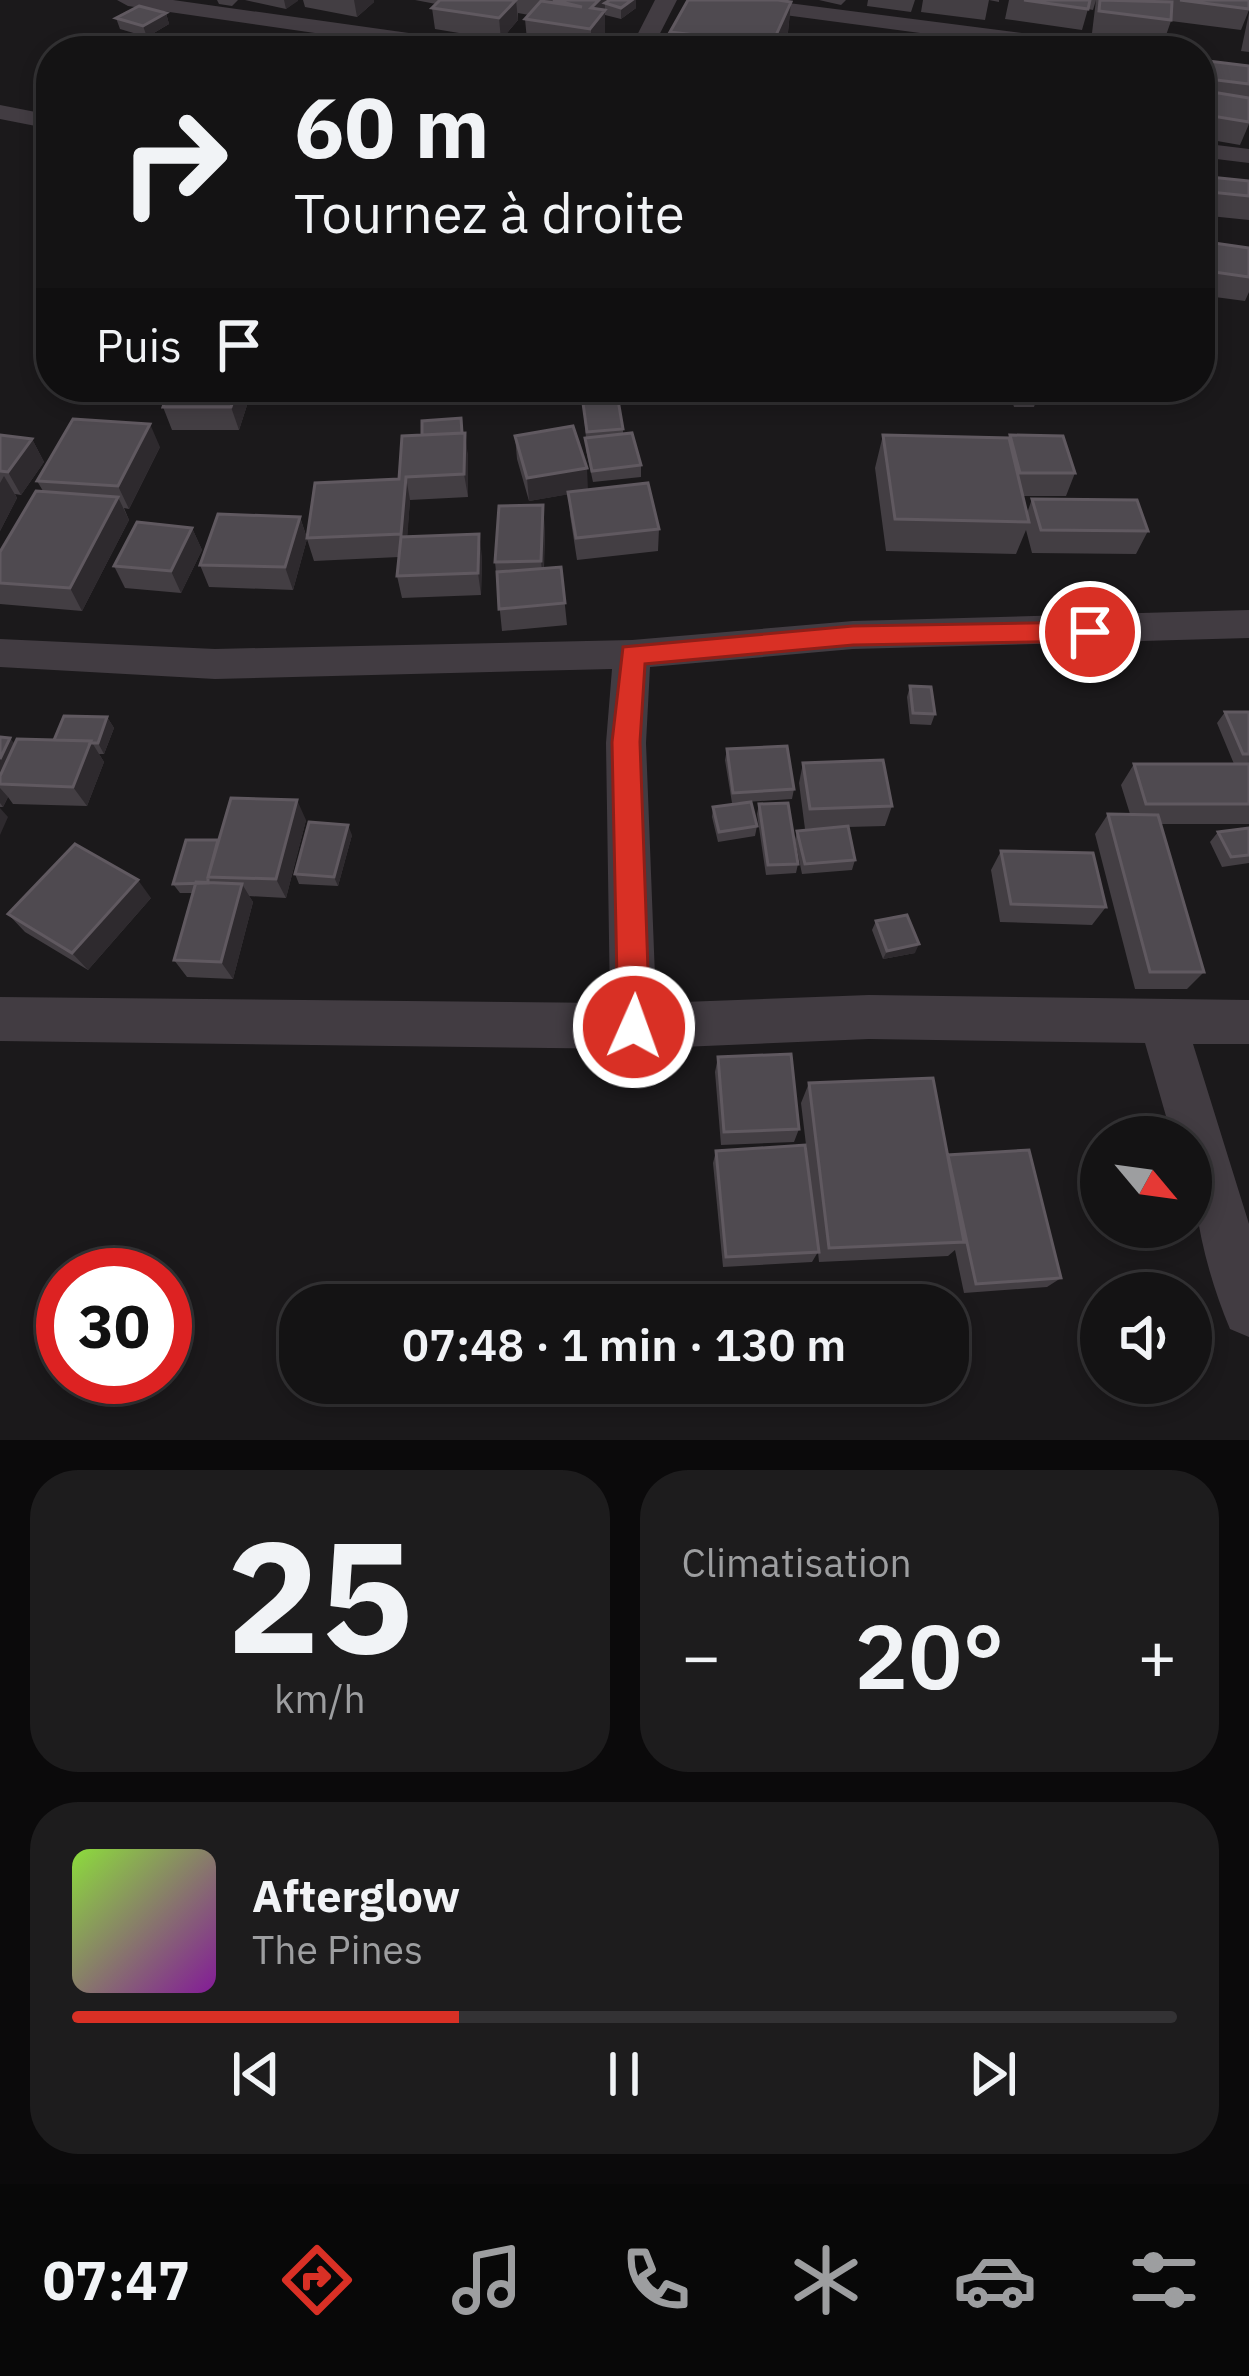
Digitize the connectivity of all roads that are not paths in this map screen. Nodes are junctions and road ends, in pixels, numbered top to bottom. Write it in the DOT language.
graph roads {
  1 [pos="128,0"];
  2 [pos="666,0"];
  3 [pos="716,0"];
  4 [pos="381,36"];
  5 [pos="648,36"];
  6 [pos="992,36"];
  7 [pos="0,112"];
  8 [pos="36,119"];
  9 [pos="1215,152"];
  10 [pos="1249,156"];
  11 [pos="1249,624"];
  12 [pos="0,653"];
  13 [pos="632,655"];
  14 [pos="0,1019"];
  15 [pos="1162,1020"];
  16 [pos="1249,1022"];
  17 [pos="634,1027"];
  18 [pos="1249,1310"];
  1 -- 4 [label="street"];
  2 -- 5 [label="street"];
  3 -- 6 [label="street"];
  7 -- 8 [label="street"];
  9 -- 10 [label="street"];
  11 -- 13 [label="street"];
  12 -- 13 [label="street"];
  13 -- 17 [label="street"];
  14 -- 17 [label="street"];
  15 -- 16 [label="street"];
  15 -- 17 [label="street"];
  15 -- 18 [label="street"];
}
